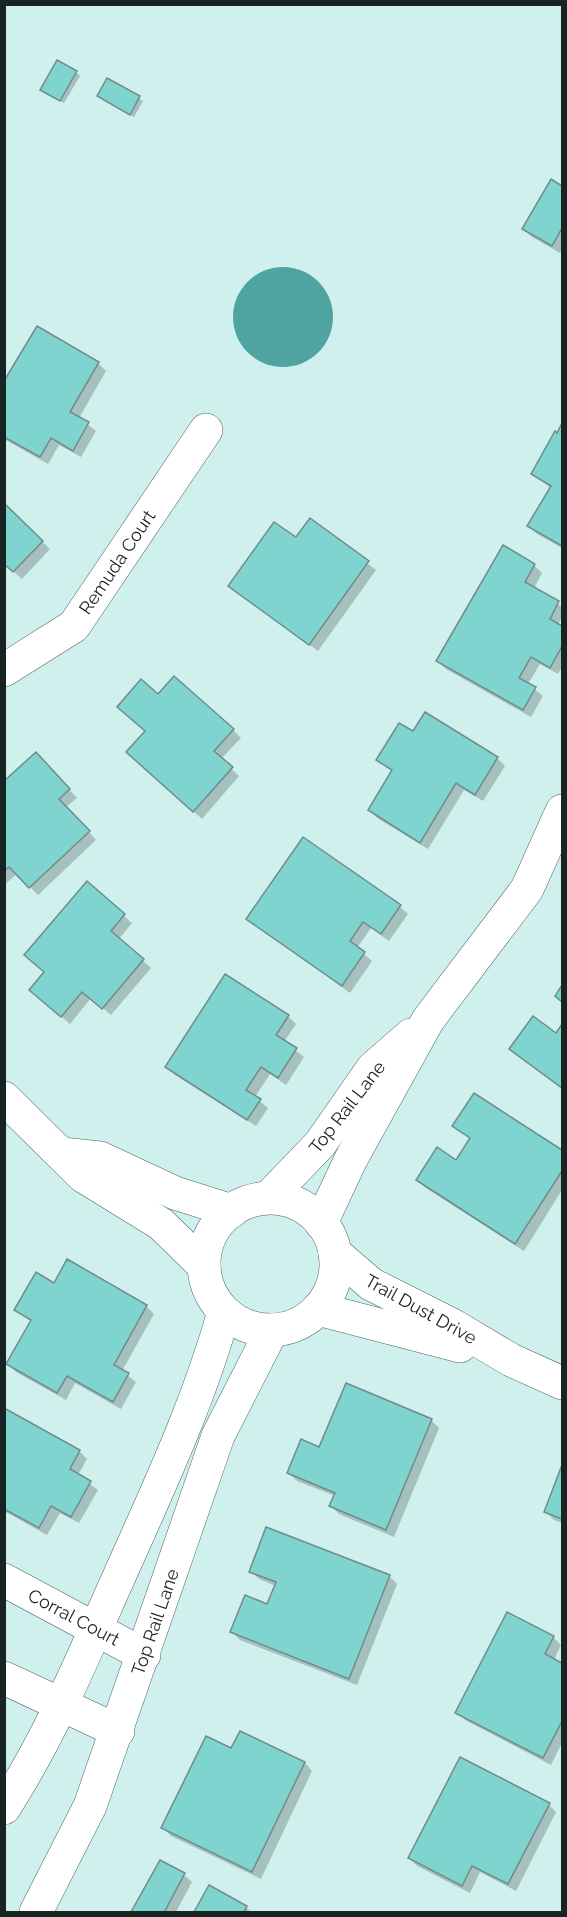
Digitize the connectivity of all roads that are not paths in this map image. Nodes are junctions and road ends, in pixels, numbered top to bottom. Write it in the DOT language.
graph roads {
  1 [pos="206,430"];
  2 [pos="4,670"];
  3 [pos="562,811"];
  4 [pos="562,864"];
  5 [pos="527,889"];
  6 [pos="428,1020"];
  7 [pos="4,1098"];
  8 [pos="62,1154"];
  9 [pos="269,1197"];
  10 [pos="232,1211"];
  11 [pos="321,1222"];
  12 [pos="334,1253"];
  13 [pos="204,1266"];
  14 [pos="318,1310"];
  15 [pos="224,1312"];
  16 [pos="272,1330"];
  17 [pos="511,1360"];
  18 [pos="562,1383"];
  19 [pos="4,1580"];
  20 [pos="96,1629"];
  21 [pos="144,1655"];
  22 [pos="4,1678"];
  23 [pos="62,1706"];
  24 [pos="118,1731"];
  25 [pos="4,1808"];
  26 [pos="36,1912"];
  1 -- 2 [label="street, Remuda Court"];
  3 -- 5 [label="street, Top Rail Lane"];
  4 -- 5 [label="street, Top Rail Lane"];
  5 -- 6 [label="street, Top Rail Lane"];
  6 -- 9 [label="street, Top Rail Lane"];
  6 -- 11 [label="street, Top Rail Lane"];
  7 -- 8 [label="street"];
  8 -- 10 [label="street"];
  8 -- 13 [label="street"];
  9 -- 10 [label="street"];
  9 -- 11 [label="street"];
  10 -- 13 [label="street"];
  11 -- 12 [label="street"];
  12 -- 14 [label="street"];
  12 -- 17 [label="street, Trail Dust Drive"];
  13 -- 15 [label="street"];
  14 -- 16 [label="street"];
  14 -- 17 [label="street, Trail Dust Drive"];
  15 -- 16 [label="street"];
  15 -- 20 [label="street"];
  16 -- 21 [label="street, Top Rail Lane"];
  17 -- 18 [label="street, Trail Dust Drive"];
  19 -- 20 [label="street, Corral Court"];
  20 -- 21 [label="street, Corral Court"];
  20 -- 23 [label="street"];
  21 -- 24 [label="street, Top Rail Lane"];
  22 -- 23 [label="street"];
  23 -- 24 [label="street"];
  23 -- 25 [label="street"];
  24 -- 26 [label="street, Top Rail Lane"];
}
